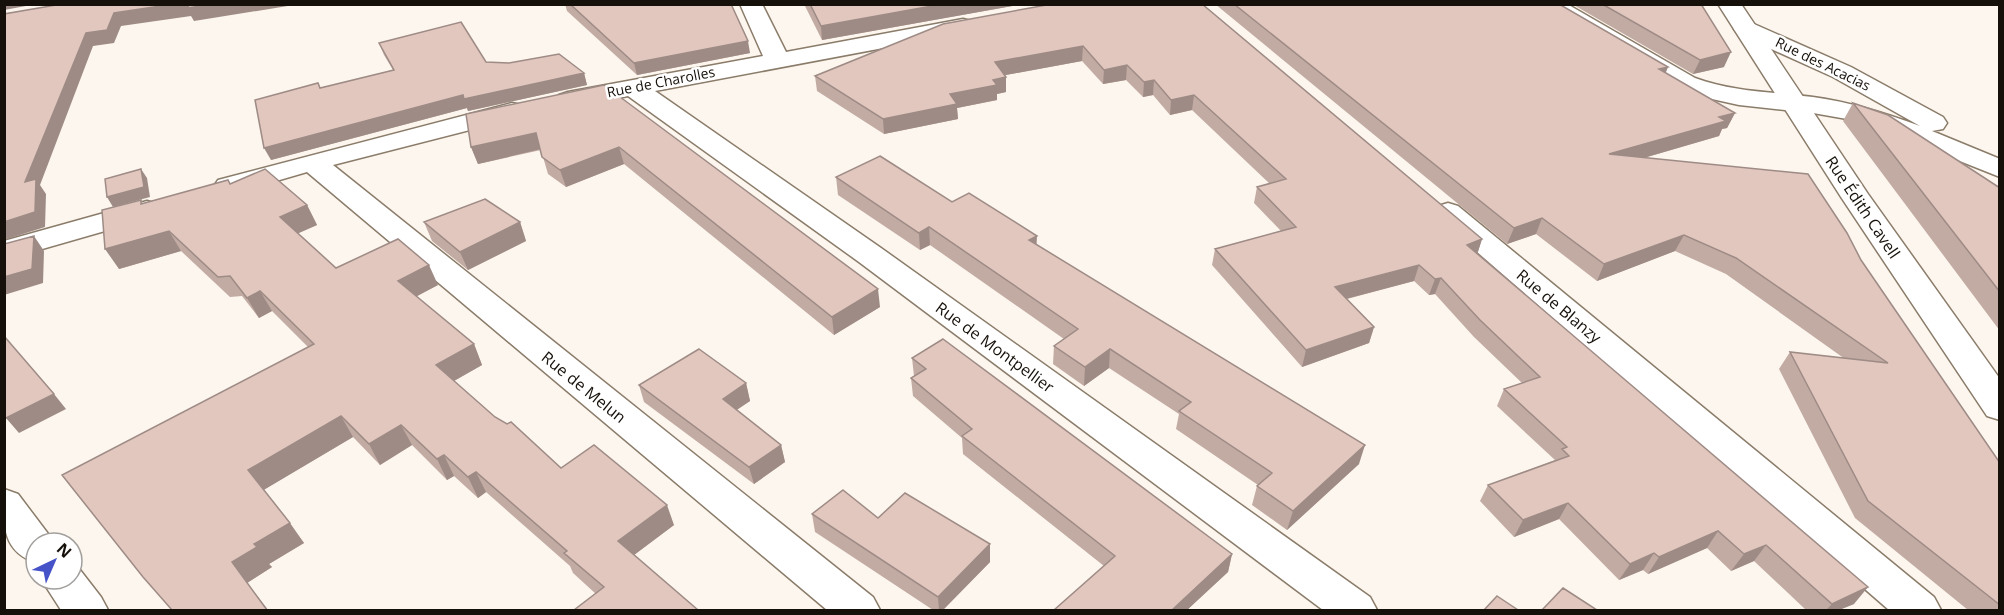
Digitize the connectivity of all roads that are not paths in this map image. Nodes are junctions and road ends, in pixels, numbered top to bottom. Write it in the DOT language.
graph roads {
  1 [pos="751,4"];
  2 [pos="1550,4"];
  3 [pos="1729,4"];
  4 [pos="987,21"];
  5 [pos="1746,29"];
  6 [pos="777,59"];
  7 [pos="632,87"];
  8 [pos="1789,94"];
  9 [pos="1899,103"];
  10 [pos="312,162"];
  11 [pos="2000,169"];
  12 [pos="1421,190"];
  13 [pos="210,191"];
  14 [pos="176,201"];
  15 [pos="4,251"];
  16 [pos="2000,407"];
  17 [pos="4,505"];
  18 [pos="24,531"];
  19 [pos="71,591"];
  20 [pos="86,610"];
  21 [pos="858,610"];
  22 [pos="1355,610"];
  23 [pos="1919,610"];
  1 -- 6 [label="street"];
  2 -- 8 [label="street"];
  3 -- 5 [label="street, Rue Édith Cavell"];
  4 -- 6 [label="street, Rue de Charolles"];
  5 -- 8 [label="street, Rue Édith Cavell"];
  5 -- 9 [label="street, Rue des Acacias"];
  6 -- 7 [label="street, Rue de Charolles"];
  7 -- 10 [label="street, Rue de Charolles"];
  7 -- 22 [label="street, Rue de Montpellier"];
  8 -- 9 [label="street, Rue des Acacias"];
  8 -- 11 [label="street, Rue des Acacias"];
  8 -- 16 [label="street, Rue Édith Cavell"];
  9 -- 11 [label="street, Rue des Acacias"];
  10 -- 13 [label="street, Rue de Charolles"];
  10 -- 21 [label="street, Rue de Melun"];
  12 -- 23 [label="street, Rue de Blanzy"];
  14 -- 15 [label="street"];
  17 -- 18 [label="street"];
  19 -- 20 [label="street"];
}
